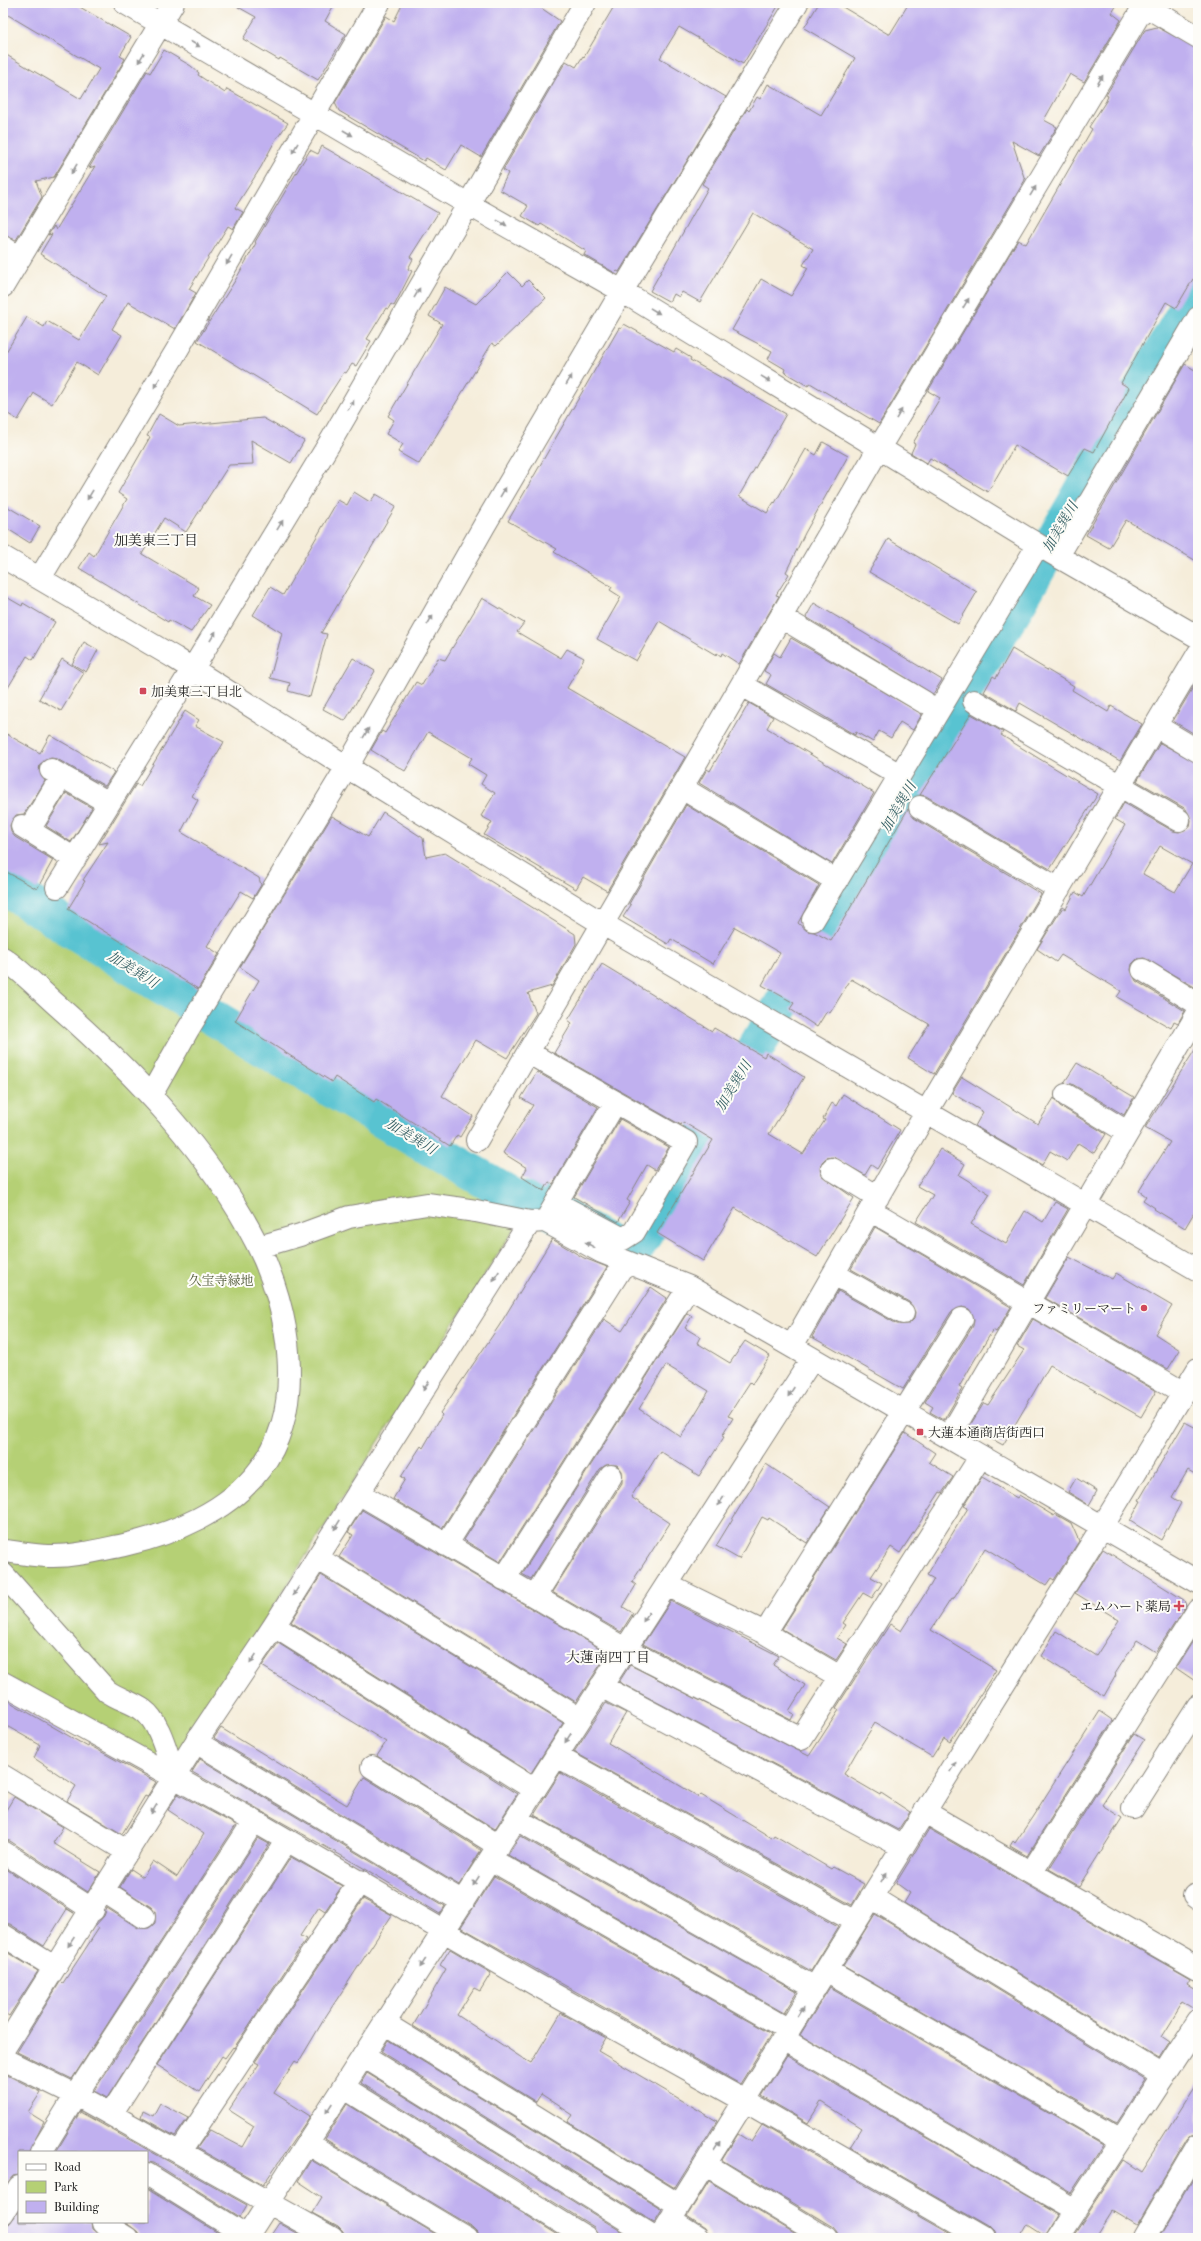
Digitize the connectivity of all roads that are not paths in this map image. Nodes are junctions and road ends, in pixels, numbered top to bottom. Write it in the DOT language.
graph roads {
  1 [pos="125,3"];
  2 [pos="173,3"];
  3 [pos="379,3"];
  4 [pos="585,3"];
  5 [pos="797,3"];
  6 [pos="1143,4"];
  7 [pos="161,24"];
  8 [pos="1198,37"];
  9 [pos="314,114"];
  10 [pos="468,204"];
  11 [pos="11,253"];
  12 [pos="3,286"];
  13 [pos="622,290"];
  14 [pos="1198,318"];
  15 [pos="879,448"];
  16 [pos="1048,551"];
  17 [pos="3,557"];
  18 [pos="40,578"];
  19 [pos="781,617"];
  20 [pos="1198,637"];
  21 [pos="1198,654"];
  22 [pos="192,670"];
  23 [pos="742,685"];
  24 [pos="974,701"];
  25 [pos="924,702"];
  26 [pos="1156,726"];
  27 [pos="1198,751"];
  28 [pos="347,767"];
  29 [pos="900,775"];
  30 [pos="1121,785"];
  31 [pos="682,788"];
  32 [pos="110,803"];
  33 [pos="920,807"];
  34 [pos="1178,820"];
  35 [pos="75,859"];
  36 [pos="837,881"];
  37 [pos="58,886"];
  38 [pos="1059,889"];
  39 [pos="813,920"];
  40 [pos="603,924"];
  41 [pos="3,958"];
  42 [pos="1143,970"];
  43 [pos="1198,1004"];
  44 [pos="1198,1013"];
  45 [pos="528,1053"];
  46 [pos="151,1095"];
  47 [pos="1066,1095"];
  48 [pos="615,1103"];
  49 [pos="926,1112"];
  50 [pos="1127,1132"];
  51 [pos="478,1140"];
  52 [pos="832,1169"];
  53 [pos="874,1203"];
  54 [pos="1085,1204"];
  55 [pos="544,1215"];
  56 [pos="258,1247"];
  57 [pos="625,1262"];
  58 [pos="1198,1270"];
  59 [pos="834,1274"];
  60 [pos="689,1287"];
  61 [pos="1028,1302"];
  62 [pos="903,1313"];
  63 [pos="962,1319"];
  64 [pos="792,1346"];
  65 [pos="812,1359"];
  66 [pos="1198,1369"];
  67 [pos="1184,1393"];
  68 [pos="903,1410"];
  69 [pos="949,1437"];
  70 [pos="980,1456"];
  71 [pos="612,1476"];
  72 [pos="358,1493"];
  73 [pos="1102,1527"];
  74 [pos="446,1545"];
  75 [pos="3,1551"];
  76 [pos="317,1558"];
  77 [pos="3,1574"];
  78 [pos="504,1579"];
  79 [pos="1198,1582"];
  80 [pos="667,1585"];
  81 [pos="535,1596"];
  82 [pos="1198,1610"];
  83 [pos="274,1626"];
  84 [pos="765,1633"];
  85 [pos="625,1649"];
  86 [pos="840,1677"];
  87 [pos="3,1683"];
  88 [pos="601,1686"];
  89 [pos="1198,1706"];
  90 [pos="580,1719"];
  91 [pos="196,1742"];
  92 [pos="556,1756"];
  93 [pos="372,1767"];
  94 [pos="3,1776"];
  95 [pos="175,1776"];
  96 [pos="534,1790"];
  97 [pos="1133,1808"];
  98 [pos="925,1812"];
  99 [pos="516,1818"];
  100 [pos="254,1821"];
  101 [pos="287,1840"];
  102 [pos="903,1847"];
  103 [pos="3,1852"];
  104 [pos="128,1852"];
  105 [pos="494,1852"];
  106 [pos="1023,1869"];
  107 [pos="360,1881"];
  108 [pos="104,1891"];
  109 [pos="871,1897"];
  110 [pos="463,1902"];
  111 [pos="93,1910"];
  112 [pos="144,1917"];
  113 [pos="856,1922"];
  114 [pos="444,1931"];
  115 [pos="3,1935"];
  116 [pos="54,1967"];
  117 [pos="826,1970"];
  118 [pos="1198,1970"];
  119 [pos="815,1988"];
  120 [pos="10,2021"];
  121 [pos="1198,2022"];
  122 [pos="384,2023"];
  123 [pos="786,2034"];
  124 [pos="3,2050"];
  125 [pos="363,2056"];
  126 [pos="3,2059"];
  127 [pos="1163,2076"];
  128 [pos="343,2087"];
  129 [pos="76,2095"];
  130 [pos="745,2101"];
  131 [pos="111,2114"];
  132 [pos="1121,2140"];
  133 [pos="307,2143"];
  134 [pos="1198,2146"];
  135 [pos="152,2147"];
  136 [pos="42,2151"];
  137 [pos="180,2152"];
  138 [pos="705,2164"];
  139 [pos="148,2175"];
  140 [pos="18,2189"];
  141 [pos="269,2202"];
  142 [pos="1075,2210"];
  143 [pos="3,2213"];
  144 [pos="666,2225"];
  145 [pos="100,2228"];
  146 [pos="251,2236"];
  147 [pos="127,2238"];
  148 [pos="332,2238"];
  149 [pos="466,2238"];
  150 [pos="587,2238"];
  151 [pos="698,2238"];
  152 [pos="826,2238"];
  153 [pos="983,2238"];
  154 [pos="1057,2238"];
  155 [pos="1144,2238"];
  1 -- 7 [label="street"];
  2 -- 7 [label="street"];
  3 -- 9 [label="street"];
  4 -- 10 [label="street"];
  5 -- 13 [label="street"];
  6 -- 8 [label="street"];
  15 -- 6 [label="street, one-way"];
  7 -- 9 [label="street, one-way"];
  7 -- 11 [label="street, one-way"];
  9 -- 10 [label="street, one-way"];
  9 -- 18 [label="street, one-way"];
  10 -- 13 [label="street, one-way"];
  22 -- 10 [label="street, one-way"];
  11 -- 12 [label="street"];
  13 -- 15 [label="street, one-way"];
  28 -- 13 [label="street, one-way"];
  14 -- 16 [label="street"];
  15 -- 16 [label="street"];
  15 -- 19 [label="street"];
  16 -- 20 [label="street"];
  16 -- 29 [label="street"];
  17 -- 18 [label="street"];
  18 -- 22 [label="street"];
  19 -- 23 [label="street"];
  19 -- 25 [label="street"];
  21 -- 26 [label="street"];
  22 -- 28 [label="street"];
  22 -- 32 [label="street"];
  23 -- 29 [label="street"];
  23 -- 31 [label="street"];
  24 -- 30 [label="street"];
  26 -- 27 [label="street"];
  26 -- 30 [label="street"];
  28 -- 40 [label="street"];
  28 -- 46 [label="street"];
  29 -- 36 [label="street"];
  30 -- 34 [label="street"];
  30 -- 38 [label="street"];
  31 -- 36 [label="street"];
  31 -- 40 [label="street"];
  32 -- 35 [label="street"];
  32 -- 35 [label="street"];
  33 -- 38 [label="street"];
  35 -- 37 [label="street"];
  36 -- 39 [label="street"];
  38 -- 49 [label="street"];
  40 -- 45 [label="street"];
  40 -- 49 [label="street"];
  41 -- 46 [label="street"];
  42 -- 43 [label="street"];
  44 -- 50 [label="street"];
  45 -- 48 [label="street"];
  45 -- 51 [label="street"];
  46 -- 56 [label="street"];
  47 -- 50 [label="street"];
  48 -- 55 [label="street"];
  48 -- 55 [label="street"];
  49 -- 53 [label="street"];
  49 -- 54 [label="street"];
  50 -- 54 [label="street"];
  52 -- 53 [label="street"];
  53 -- 59 [label="street"];
  53 -- 61 [label="street"];
  54 -- 58 [label="street"];
  54 -- 61 [label="street"];
  55 -- 56 [label="street"];
  57 -- 55 [label="street, one-way"];
  55 -- 72 [label="street, one-way"];
  56 -- 75 [label="street"];
  57 -- 60 [label="street"];
  57 -- 74 [label="street"];
  59 -- 62 [label="street"];
  59 -- 64 [label="street"];
  60 -- 64 [label="street"];
  60 -- 78 [label="street"];
  61 -- 67 [label="street"];
  61 -- 69 [label="street"];
  63 -- 68 [label="street"];
  64 -- 65 [label="street"];
  65 -- 68 [label="street"];
  65 -- 80 [label="street, one-way"];
  66 -- 67 [label="street"];
  67 -- 73 [label="street"];
  68 -- 69 [label="street"];
  68 -- 84 [label="street"];
  69 -- 70 [label="street"];
  70 -- 73 [label="street"];
  70 -- 86 [label="street"];
  71 -- 81 [label="street"];
  72 -- 74 [label="street"];
  72 -- 76 [label="street, one-way"];
  73 -- 79 [label="street"];
  98 -- 73 [label="street, one-way"];
  74 -- 78 [label="street"];
  76 -- 83 [label="street, one-way"];
  76 -- 90 [label="street"];
  77 -- 95 [label="street"];
  78 -- 81 [label="street"];
  80 -- 84 [label="street"];
  80 -- 85 [label="street, one-way"];
  81 -- 85 [label="street"];
  82 -- 106 [label="street"];
  83 -- 91 [label="street, one-way"];
  83 -- 96 [label="street"];
  84 -- 86 [label="street"];
  85 -- 86 [label="street"];
  85 -- 88 [label="street"];
  87 -- 95 [label="street"];
  88 -- 90 [label="street"];
  88 -- 102 [label="street"];
  89 -- 97 [label="street"];
  90 -- 92 [label="street, one-way"];
  91 -- 95 [label="street"];
  91 -- 110 [label="street"];
  92 -- 96 [label="street"];
  92 -- 113 [label="street"];
  93 -- 105 [label="street"];
  94 -- 104 [label="street"];
  95 -- 100 [label="street"];
  95 -- 104 [label="street, one-way"];
  96 -- 99 [label="street"];
  98 -- 102 [label="street"];
  98 -- 106 [label="street"];
  99 -- 105 [label="street"];
  99 -- 119 [label="street"];
  100 -- 101 [label="street"];
  100 -- 129 [label="street"];
  101 -- 107 [label="street"];
  101 -- 131 [label="street"];
  109 -- 102 [label="street, one-way"];
  103 -- 111 [label="street"];
  104 -- 108 [label="street"];
  105 -- 110 [label="street, one-way"];
  105 -- 123 [label="street"];
  106 -- 118 [label="street"];
  107 -- 114 [label="street"];
  107 -- 137 [label="street"];
  108 -- 111 [label="street"];
  108 -- 112 [label="street"];
  109 -- 113 [label="street"];
  109 -- 127 [label="street"];
  110 -- 114 [label="street"];
  111 -- 116 [label="street, one-way"];
  113 -- 117 [label="street"];
  114 -- 122 [label="street, one-way"];
  114 -- 130 [label="street"];
  115 -- 116 [label="street"];
  116 -- 120 [label="street"];
  117 -- 119 [label="street"];
  117 -- 132 [label="street"];
  123 -- 119 [label="street, one-way"];
  120 -- 124 [label="street"];
  121 -- 127 [label="street"];
  122 -- 125 [label="street"];
  122 -- 144 [label="street"];
  123 -- 130 [label="street"];
  123 -- 142 [label="street"];
  125 -- 128 [label="street"];
  125 -- 144 [label="street"];
  126 -- 129 [label="street"];
  127 -- 132 [label="street"];
  128 -- 133 [label="street, one-way"];
  128 -- 150 [label="street"];
  129 -- 131 [label="street"];
  129 -- 136 [label="street"];
  138 -- 130 [label="street, one-way"];
  130 -- 153 [label="street"];
  131 -- 135 [label="street"];
  132 -- 142 [label="street"];
  133 -- 141 [label="street"];
  133 -- 149 [label="street"];
  134 -- 155 [label="street"];
  135 -- 137 [label="street"];
  137 -- 141 [label="street"];
  138 -- 144 [label="street"];
  138 -- 152 [label="street"];
  139 -- 146 [label="street"];
  140 -- 143 [label="street"];
  141 -- 146 [label="street"];
  141 -- 148 [label="street"];
  142 -- 154 [label="street"];
  144 -- 151 [label="street"];
  145 -- 147 [label="street"];
}
